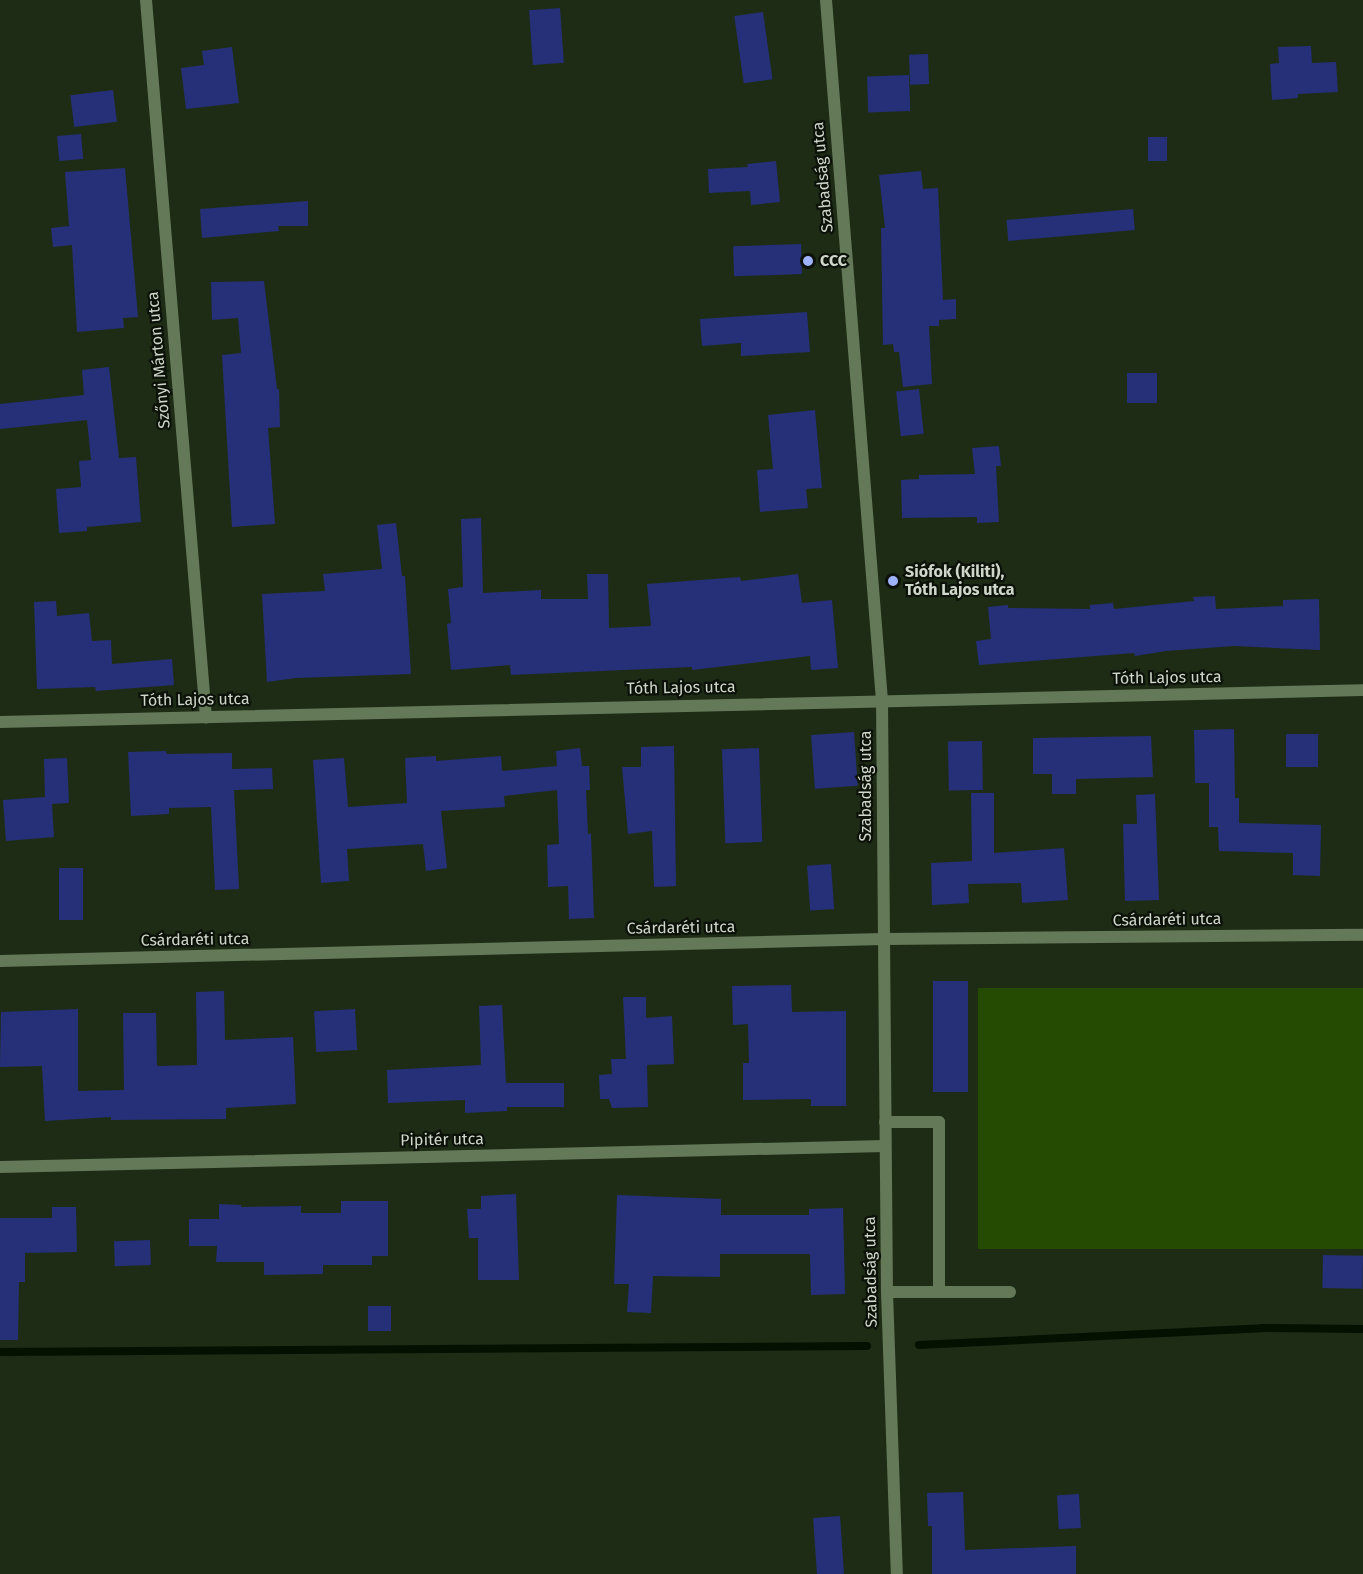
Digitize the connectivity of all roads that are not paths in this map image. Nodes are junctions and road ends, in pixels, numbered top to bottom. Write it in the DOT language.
graph roads {
  1 [pos="146,0"];
  2 [pos="826,0"];
  3 [pos="1363,690"];
  4 [pos="882,700"];
  5 [pos="206,717"];
  6 [pos="0,722"];
  7 [pos="1363,934"];
  8 [pos="883,939"];
  9 [pos="0,962"];
  10 [pos="885,1122"];
  11 [pos="885,1146"];
  12 [pos="0,1167"];
  13 [pos="887,1292"];
  14 [pos="939,1292"];
  15 [pos="1010,1292"];
  16 [pos="897,1574"];
  1 -- 5 [label="street, Szőnyi Márton utca"];
  2 -- 4 [label="street, Szabadság utca"];
  3 -- 4 [label="street, Tóth Lajos utca"];
  4 -- 5 [label="street, Tóth Lajos utca"];
  4 -- 8 [label="street, Szabadság utca"];
  5 -- 6 [label="street, Tóth Lajos utca"];
  7 -- 8 [label="street, Csárdaréti utca"];
  8 -- 9 [label="street, Csárdaréti utca"];
  8 -- 10 [label="street, Szabadság utca"];
  10 -- 11 [label="street, Szabadság utca"];
  10 -- 14 [label="street"];
  11 -- 12 [label="street, Pipitér utca"];
  11 -- 13 [label="street, Szabadság utca"];
  13 -- 14 [label="street"];
  13 -- 16 [label="street, Szabadság utca"];
  14 -- 15 [label="street"];
}
